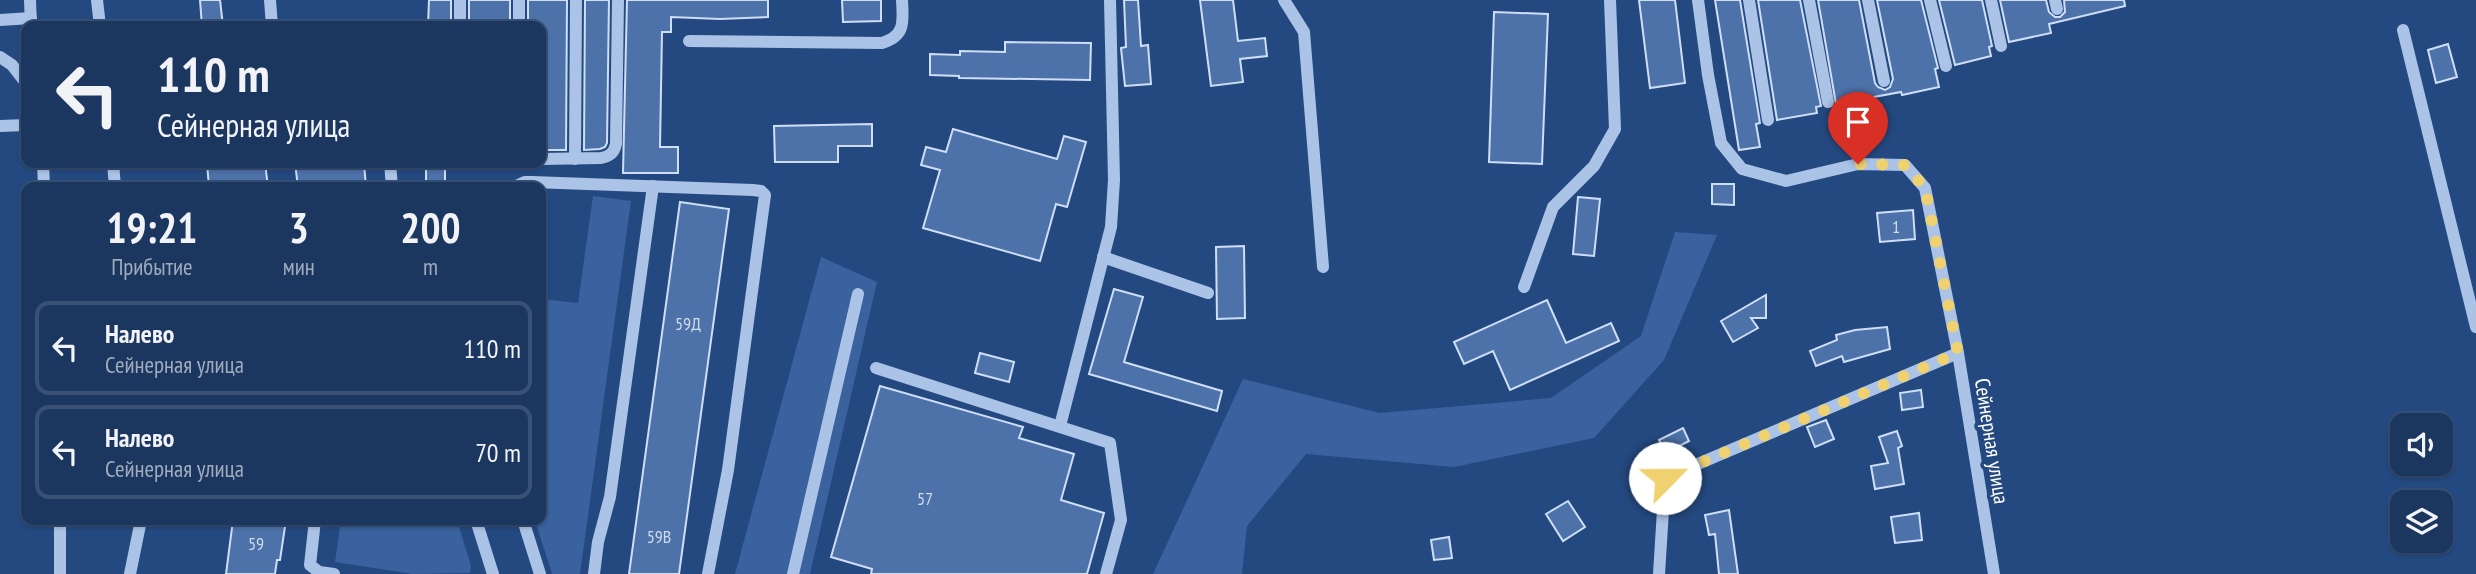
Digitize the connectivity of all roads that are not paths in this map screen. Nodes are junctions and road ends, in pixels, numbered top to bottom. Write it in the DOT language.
graph roads {
  1 [pos="30,0"];
  2 [pos="97,0"];
  3 [pos="270,0"];
  4 [pos="460,0"];
  5 [pos="519,0"];
  6 [pos="576,0"];
  7 [pos="618,0"];
  8 [pos="902,0"];
  9 [pos="1110,0"];
  10 [pos="1284,0"];
  11 [pos="1610,0"];
  12 [pos="1698,0"];
  13 [pos="1749,0"];
  14 [pos="1809,0"];
  15 [pos="1868,0"];
  16 [pos="1930,0"];
  17 [pos="1991,0"];
  18 [pos="0,20"];
  19 [pos="21,21"];
  20 [pos="31,21"];
  21 [pos="99,21"];
  22 [pos="272,21"];
  23 [pos="460,21"];
  24 [pos="519,21"];
  25 [pos="2403,30"];
  26 [pos="689,41"];
  27 [pos="2001,46"];
  28 [pos="0,57"];
  29 [pos="1946,66"];
  30 [pos="21,77"];
  31 [pos="1884,81"];
  32 [pos="1828,102"];
  33 [pos="1768,120"];
  34 [pos="21,125"];
  35 [pos="0,126"];
  36 [pos="546,159"];
  37 [pos="575,159"];
  38 [pos="546,185"];
  39 [pos="653,186"];
  40 [pos="1103,257"];
  41 [pos="1323,267"];
  42 [pos="1524,287"];
  43 [pos="1208,293"];
  44 [pos="858,294"];
  45 [pos="2476,327"];
  46 [pos="1958,353"];
  47 [pos="876,368"];
  48 [pos="1060,426"];
  49 [pos="60,525"];
  50 [pos="140,525"];
  51 [pos="314,525"];
  52 [pos="478,525"];
  53 [pos="525,525"];
  54 [pos="60,574"];
  55 [pos="130,574"];
  56 [pos="334,574"];
  57 [pos="493,574"];
  58 [pos="540,574"];
  59 [pos="594,574"];
  60 [pos="708,574"];
  61 [pos="793,574"];
  62 [pos="1106,574"];
  63 [pos="1659,574"];
  64 [pos="1994,574"];
  1 -- 20 [label="street"];
  2 -- 21 [label="street"];
  3 -- 22 [label="street"];
  4 -- 23 [label="street"];
  5 -- 24 [label="street"];
  6 -- 37 [label="street"];
  7 -- 37 [label="street"];
  8 -- 26 [label="street"];
  9 -- 40 [label="street"];
  10 -- 41 [label="street"];
  11 -- 42 [label="street"];
  12 -- 46 [label="street, Сейнерная улица"];
  13 -- 33 [label="street"];
  14 -- 32 [label="street"];
  15 -- 31 [label="street"];
  16 -- 29 [label="street"];
  17 -- 27 [label="street"];
  18 -- 19 [label="street"];
  25 -- 45 [label="street"];
  28 -- 30 [label="street"];
  34 -- 35 [label="street"];
  36 -- 37 [label="street"];
  38 -- 39 [label="street"];
  39 -- 59 [label="street"];
  39 -- 60 [label="street"];
  40 -- 43 [label="street"];
  40 -- 48 [label="street"];
  44 -- 61 [label="street"];
  46 -- 63 [label="street"];
  46 -- 64 [label="street, Сейнерная улица"];
  47 -- 48 [label="street"];
  48 -- 62 [label="street"];
  49 -- 54 [label="street"];
  50 -- 55 [label="street"];
  51 -- 56 [label="street"];
  52 -- 57 [label="street"];
  53 -- 58 [label="street"];
}
